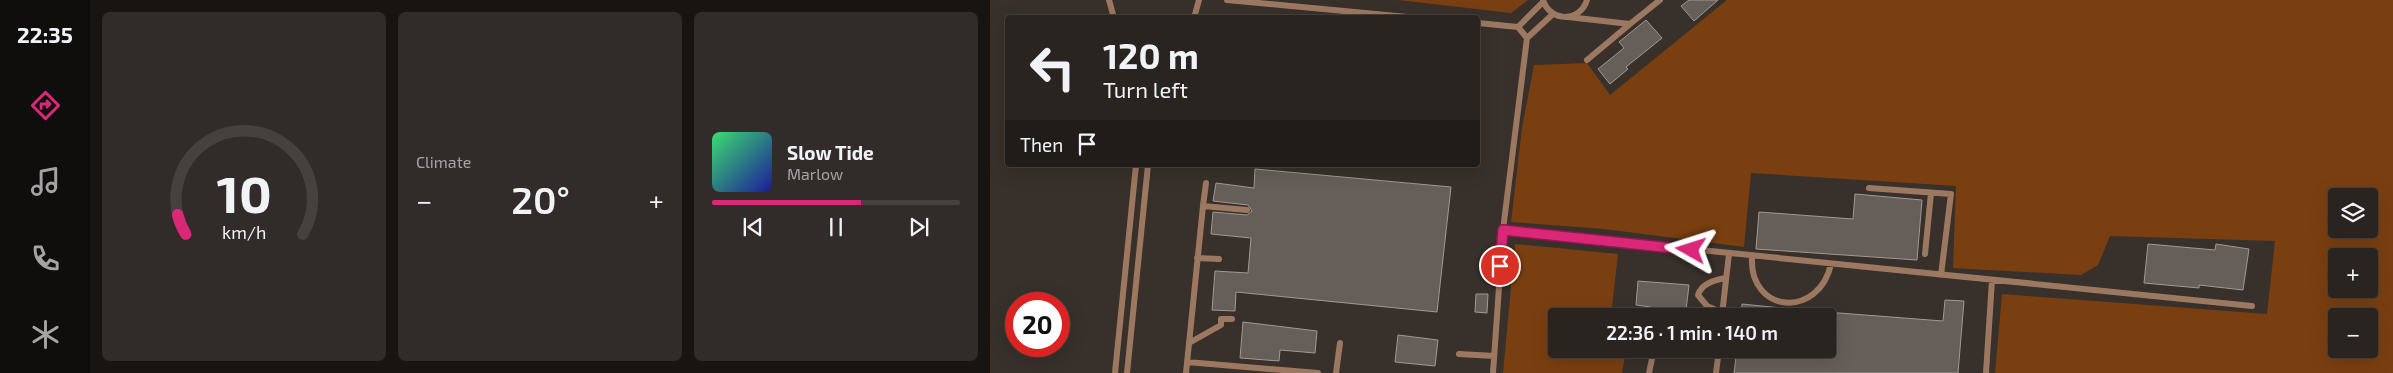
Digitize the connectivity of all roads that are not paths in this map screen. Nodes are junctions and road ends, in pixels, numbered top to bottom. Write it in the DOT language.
graph roads {
  1 [pos="1109,0"];
  2 [pos="1199,0"];
  3 [pos="1228,0"];
  4 [pos="1587,0"];
  5 [pos="1660,0"];
  6 [pos="1543,1"];
  7 [pos="1553,14"];
  8 [pos="1113,15"];
  9 [pos="1195,15"];
  10 [pos="1386,15"];
  11 [pos="1568,17"];
  12 [pos="1480,23"];
  13 [pos="1630,24"];
  14 [pos="1518,27"];
  15 [pos="1527,38"];
  16 [pos="1587,60"];
  17 [pos="1136,167"];
  18 [pos="1148,167"];
  19 [pos="1206,183"];
  20 [pos="1869,188"];
  21 [pos="1931,193"];
  22 [pos="1203,206"];
  23 [pos="1247,210"];
  24 [pos="1503,230"];
  25 [pos="1729,254"];
  26 [pos="1925,254"];
  27 [pos="1752,256"];
  28 [pos="1198,258"];
  29 [pos="1219,259"];
  30 [pos="1831,264"];
  31 [pos="1941,275"];
  32 [pos="1726,278"];
  33 [pos="1992,280"];
  34 [pos="2252,306"];
  35 [pos="1711,308"];
  36 [pos="1723,308"];
  37 [pos="1232,319"];
  38 [pos="1189,343"];
  39 [pos="1340,343"];
  40 [pos="1459,354"];
  41 [pos="1494,356"];
  42 [pos="1652,358"];
  43 [pos="1718,358"];
  44 [pos="1187,362"];
  45 [pos="1115,373"];
  46 [pos="1127,373"];
  47 [pos="1186,373"];
  48 [pos="1318,373"];
  49 [pos="1336,373"];
  50 [pos="1493,373"];
  51 [pos="1649,373"];
  52 [pos="1716,373"];
  53 [pos="1986,373"];
  1 -- 8 [label="lane"];
  2 -- 9 [label="lane"];
  3 -- 10 [label="lane"];
  4 -- 11 [label="lane"];
  5 -- 13 [label="lane"];
  6 -- 7 [label="lane"];
  6 -- 14 [label="lane"];
  7 -- 11 [label="lane"];
  7 -- 15 [label="lane"];
  11 -- 13 [label="lane"];
  12 -- 14 [label="lane"];
  13 -- 16 [label="lane"];
  14 -- 15 [label="lane"];
  15 -- 24 [label="lane"];
  17 -- 45 [label="lane"];
  18 -- 46 [label="lane"];
  19 -- 22 [label="lane"];
  20 -- 21 [label="lane"];
  21 -- 26 [label="lane"];
  21 -- 31 [label="lane"];
  22 -- 23 [label="lane"];
  22 -- 28 [label="lane"];
  24 -- 25 [label="lane"];
  24 -- 41 [label="lane"];
  25 -- 27 [label="lane"];
  25 -- 32 [label="lane"];
  27 -- 30 [label="lane"];
  27 -- 30 [label="lane"];
  28 -- 29 [label="lane"];
  28 -- 38 [label="lane"];
  30 -- 31 [label="lane"];
  31 -- 33 [label="lane"];
  32 -- 35 [label="lane"];
  32 -- 36 [label="lane"];
  33 -- 34 [label="lane"];
  33 -- 53 [label="lane"];
  37 -- 38 [label="lane"];
  38 -- 44 [label="lane"];
  39 -- 49 [label="lane"];
  40 -- 41 [label="lane"];
  41 -- 50 [label="lane"];
  42 -- 51 [label="lane"];
  43 -- 52 [label="lane"];
  44 -- 47 [label="lane"];
  44 -- 48 [label="lane"];
}
